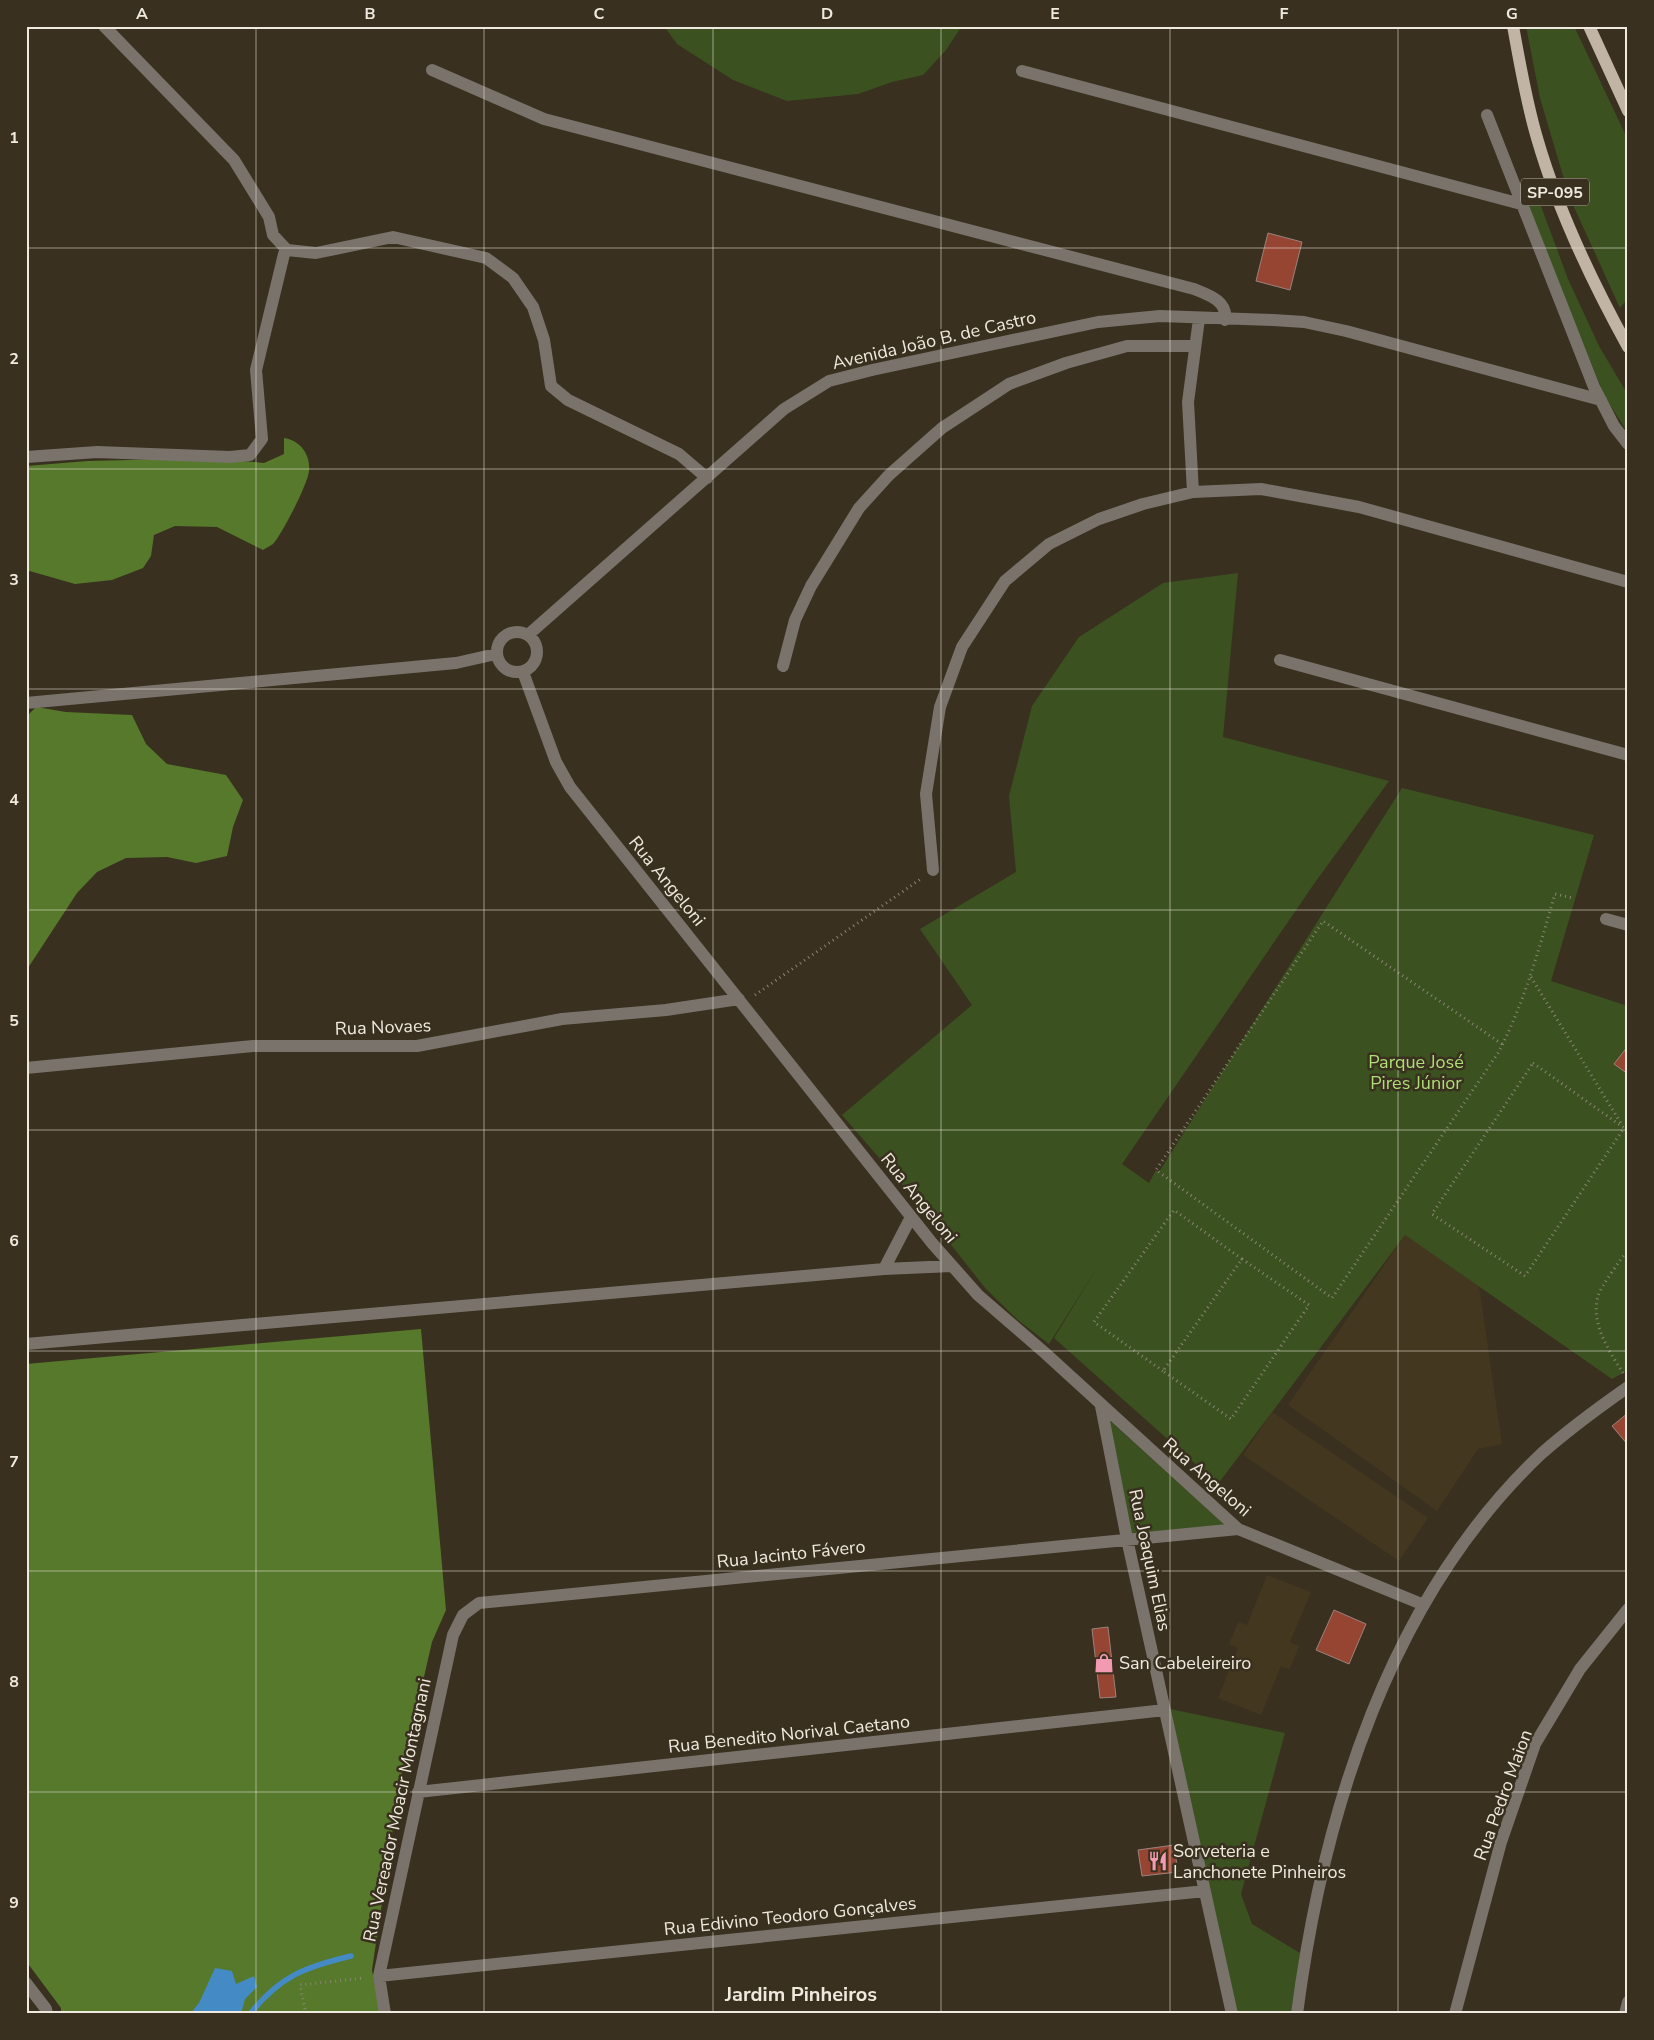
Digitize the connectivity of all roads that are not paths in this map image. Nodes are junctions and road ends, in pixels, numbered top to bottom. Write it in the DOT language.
graph roads {
  1 [pos="104,26"];
  2 [pos="1513,26"];
  3 [pos="1589,26"];
  4 [pos="432,70"];
  5 [pos="1022,71"];
  6 [pos="1628,112"];
  7 [pos="1487,115"];
  8 [pos="1521,204"];
  9 [pos="287,250"];
  10 [pos="1199,319"];
  11 [pos="1225,320"];
  12 [pos="1195,346"];
  13 [pos="1628,347"];
  14 [pos="1601,400"];
  15 [pos="1628,444"];
  16 [pos="26,457"];
  17 [pos="707,478"];
  18 [pos="1193,492"];
  19 [pos="1628,582"];
  20 [pos="528,635"];
  21 [pos="496,654"];
  22 [pos="1280,660"];
  23 [pos="783,666"];
  24 [pos="523,672"];
  25 [pos="26,703"];
  26 [pos="1628,755"];
  27 [pos="933,870"];
  28 [pos="1606,919"];
  29 [pos="1628,925"];
  30 [pos="741,1001"];
  31 [pos="26,1068"];
  32 [pos="912,1217"];
  33 [pos="952,1266"];
  34 [pos="884,1269"];
  35 [pos="26,1344"];
  36 [pos="1628,1387"];
  37 [pos="1101,1406"];
  38 [pos="1238,1529"];
  39 [pos="1127,1539"];
  40 [pos="1424,1605"];
  41 [pos="1628,1609"];
  42 [pos="463,1615"];
  43 [pos="1165,1710"];
  44 [pos="418,1792"];
  45 [pos="1205,1891"];
  46 [pos="379,1976"];
  47 [pos="26,1983"];
  48 [pos="1628,2002"];
  49 [pos="47,2014"];
  50 [pos="386,2014"];
  51 [pos="1232,2014"];
  52 [pos="1297,2014"];
  53 [pos="1455,2014"];
  54 [pos="1625,2014"];
  1 -- 9 [label="street"];
  2 -- 13 [label="main road, SP-095"];
  3 -- 6 [label="main road"];
  4 -- 11 [label="street"];
  5 -- 8 [label="street"];
  7 -- 8 [label="street"];
  8 -- 14 [label="street"];
  9 -- 16 [label="street"];
  9 -- 17 [label="street"];
  10 -- 11 [label="street, Avenida João B. de Castro"];
  10 -- 12 [label="street"];
  10 -- 17 [label="street, Avenida João B. de Castro"];
  11 -- 14 [label="street, Avenida João B. de Castro"];
  12 -- 18 [label="street"];
  12 -- 23 [label="street"];
  14 -- 15 [label="street"];
  17 -- 20 [label="street, Avenida João B. de Castro"];
  18 -- 19 [label="street"];
  18 -- 27 [label="street"];
  20 -- 21 [label="street"];
  20 -- 24 [label="street"];
  21 -- 24 [label="street"];
  21 -- 25 [label="street"];
  22 -- 26 [label="street"];
  24 -- 30 [label="street, Rua Angeloni"];
  28 -- 29 [label="street"];
  30 -- 31 [label="street, Rua Novaes"];
  30 -- 32 [label="street, Rua Angeloni"];
  32 -- 33 [label="street, Rua Angeloni"];
  32 -- 34 [label="street"];
  33 -- 34 [label="street"];
  33 -- 37 [label="street, Rua Angeloni"];
  34 -- 35 [label="street"];
  36 -- 40 [label="street"];
  37 -- 38 [label="street, Rua Angeloni"];
  37 -- 39 [label="street, Rua Joaquim Elias"];
  38 -- 39 [label="street, Rua Jacinto Fávero"];
  38 -- 40 [label="street, Rua Angeloni"];
  39 -- 42 [label="street, Rua Jacinto Fávero"];
  39 -- 43 [label="street, Rua Joaquim Elias"];
  40 -- 52 [label="street"];
  41 -- 53 [label="street, Rua Pedro Maion"];
  42 -- 44 [label="street, Rua Vereador Moacir Montagnani"];
  43 -- 44 [label="street, Rua Benedito Norival Caetano"];
  43 -- 45 [label="street, Rua Joaquim Elias"];
  44 -- 46 [label="street, Rua Vereador Moacir Montagnani"];
  45 -- 46 [label="street, Rua Edivino Teodoro Gonçalves"];
  45 -- 51 [label="street, Rua Joaquim Elias"];
  46 -- 50 [label="street, Rua Vereador Moacir Montagnani"];
  47 -- 49 [label="street"];
  48 -- 54 [label="street"];
}
